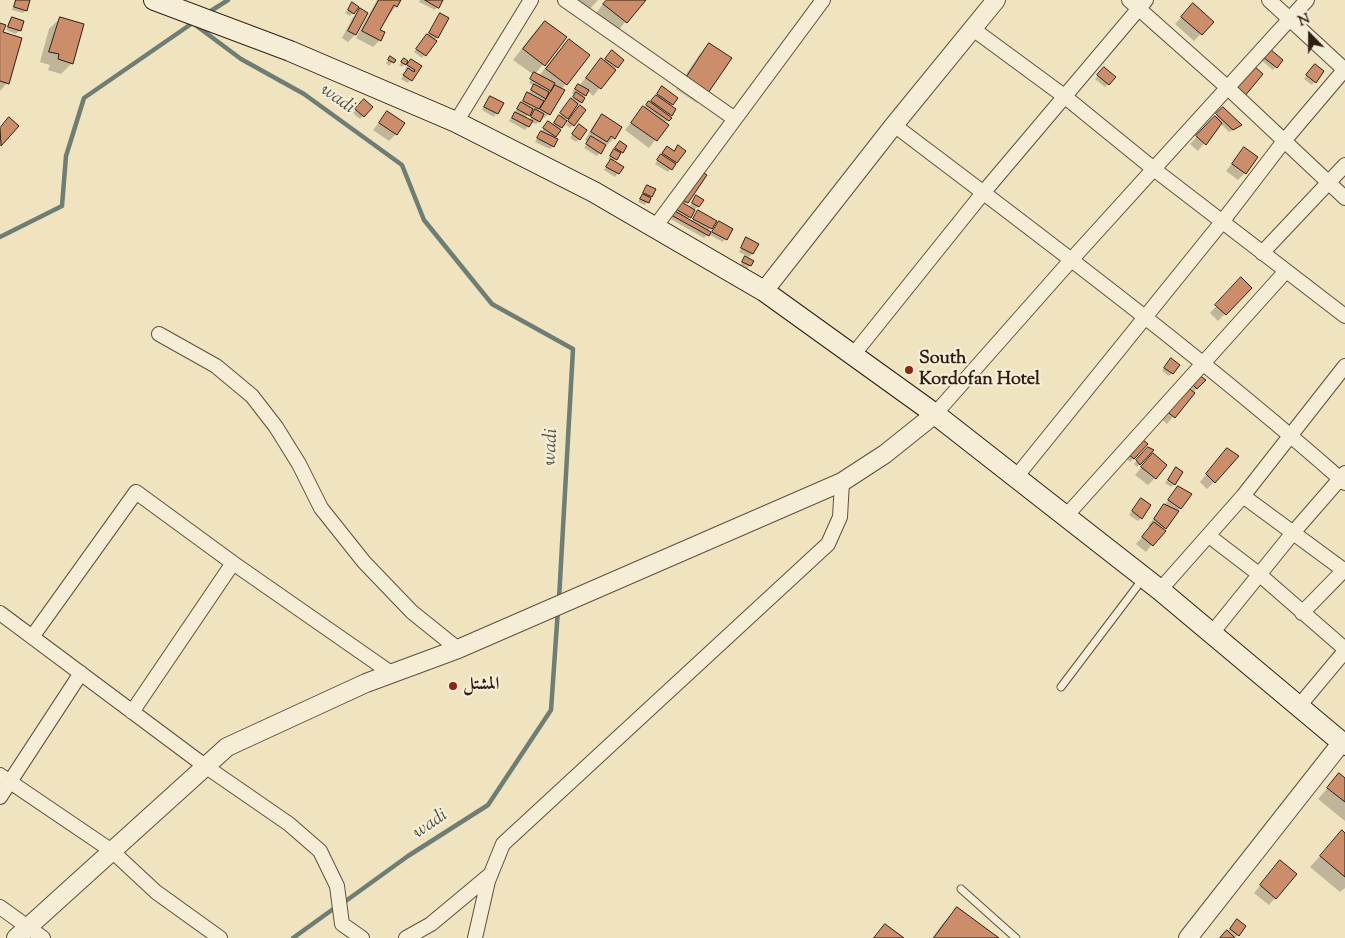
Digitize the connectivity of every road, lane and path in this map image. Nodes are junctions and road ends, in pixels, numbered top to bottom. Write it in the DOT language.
graph roads {
  1 [pos="154,0"];
  2 [pos="531,0"];
  3 [pos="564,0"];
  4 [pos="823,0"];
  5 [pos="996,0"];
  6 [pos="1269,0"];
  7 [pos="1307,0"];
  8 [pos="1138,3"];
  9 [pos="1290,19"];
  10 [pos="973,29"];
  11 [pos="1345,70"];
  12 [pos="1228,88"];
  13 [pos="1064,96"];
  14 [pos="735,118"];
  15 [pos="456,122"];
  16 [pos="894,125"];
  17 [pos="1284,141"];
  18 [pos="1345,164"];
  19 [pos="1155,170"];
  20 [pos="1328,182"];
  21 [pos="983,193"];
  22 [pos="1345,198"];
  23 [pos="1222,222"];
  24 [pos="655,227"];
  25 [pos="1262,252"];
  26 [pos="1072,260"];
  27 [pos="1286,271"];
  28 [pos="764,291"];
  29 [pos="1345,316"];
  30 [pos="1145,318"];
  31 [pos="159,334"];
  32 [pos="853,355"];
  33 [pos="1202,364"];
  34 [pos="1345,366"];
  35 [pos="935,414"];
  36 [pos="1291,435"];
  37 [pos="1016,477"];
  38 [pos="1343,478"];
  39 [pos="842,482"];
  40 [pos="1243,496"];
  41 [pos="1066,516"];
  42 [pos="1292,534"];
  43 [pos="1209,536"];
  44 [pos="233,563"];
  45 [pos="1345,570"];
  46 [pos="1260,575"];
  47 [pos="1144,577"];
  48 [pos="1160,590"];
  49 [pos="0,613"];
  50 [pos="1302,613"];
  51 [pos="1212,633"];
  52 [pos="32,637"];
  53 [pos="458,649"];
  54 [pos="1345,650"];
  55 [pos="391,673"];
  56 [pos="81,674"];
  57 [pos="1061,687"];
  58 [pos="1299,706"];
  59 [pos="132,712"];
  60 [pos="1344,743"];
  61 [pos="205,766"];
  62 [pos="5,778"];
  63 [pos="0,797"];
  64 [pos="112,851"];
  65 [pos="491,874"];
  66 [pos="961,889"];
  67 [pos="0,907"];
  68 [pos="22,932"];
  69 [pos="43,938"];
  70 [pos="220,938"];
  71 [pos="362,938"];
  72 [pos="406,938"];
  73 [pos="475,938"];
  74 [pos="1016,938"];
  75 [pos="1188,938"];
  1 -- 15 [label="main road"];
  2 -- 15 [label="street"];
  3 -- 14 [label="street"];
  4 -- 14 [label="street"];
  5 -- 10 [label="street"];
  6 -- 9 [label="street"];
  7 -- 9 [label="street"];
  8 -- 12 [label="street"];
  8 -- 13 [label="street"];
  9 -- 11 [label="street"];
  9 -- 12 [label="street"];
  10 -- 13 [label="street"];
  10 -- 16 [label="street"];
  11 -- 17 [label="street"];
  12 -- 17 [label="street"];
  12 -- 19 [label="street"];
  13 -- 19 [label="street"];
  13 -- 21 [label="street"];
  14 -- 24 [label="street"];
  15 -- 24 [label="main road"];
  16 -- 21 [label="street"];
  16 -- 28 [label="street"];
  17 -- 20 [label="street"];
  17 -- 23 [label="street"];
  18 -- 20 [label="street"];
  19 -- 23 [label="street"];
  19 -- 26 [label="street"];
  20 -- 22 [label="street"];
  20 -- 25 [label="street"];
  21 -- 26 [label="street"];
  21 -- 32 [label="street"];
  23 -- 25 [label="street"];
  23 -- 30 [label="street"];
  24 -- 28 [label="main road"];
  25 -- 27 [label="street"];
  26 -- 30 [label="street"];
  26 -- 35 [label="street"];
  27 -- 29 [label="street"];
  27 -- 33 [label="street"];
  28 -- 32 [label="main road"];
  30 -- 33 [label="street"];
  30 -- 37 [label="street"];
  31 -- 53 [label="street"];
  32 -- 35 [label="main road"];
  33 -- 36 [label="street"];
  33 -- 41 [label="street"];
  34 -- 36 [label="street"];
  35 -- 37 [label="main road"];
  35 -- 39 [label="street"];
  36 -- 38 [label="street"];
  36 -- 40 [label="street"];
  37 -- 41 [label="main road"];
  38 -- 42 [label="street"];
  39 -- 53 [label="street"];
  39 -- 65 [label="street"];
  40 -- 42 [label="street"];
  40 -- 43 [label="street"];
  41 -- 47 [label="main road"];
  42 -- 45 [label="street"];
  42 -- 46 [label="street"];
  43 -- 46 [label="street"];
  43 -- 48 [label="street"];
  44 -- 52 [label="street"];
  44 -- 55 [label="street"];
  44 -- 59 [label="street"];
  45 -- 50 [label="street"];
  46 -- 50 [label="street"];
  46 -- 51 [label="street"];
  47 -- 48 [label="main road"];
  47 -- 57 [label="lane"];
  48 -- 51 [label="main road"];
  49 -- 52 [label="street"];
  50 -- 54 [label="street"];
  51 -- 58 [label="main road"];
  52 -- 56 [label="street"];
  53 -- 55 [label="street"];
  54 -- 58 [label="street"];
  55 -- 61 [label="street"];
  56 -- 59 [label="street"];
  56 -- 62 [label="street"];
  58 -- 60 [label="main road"];
  59 -- 61 [label="street"];
  60 -- 75 [label="street"];
  61 -- 64 [label="street"];
  61 -- 71 [label="street"];
  62 -- 63 [label="street"];
  62 -- 64 [label="street"];
  64 -- 68 [label="street"];
  64 -- 70 [label="street"];
  65 -- 72 [label="street"];
  65 -- 73 [label="street"];
  66 -- 74 [label="lane"];
  67 -- 68 [label="street"];
  68 -- 69 [label="street"];
}
